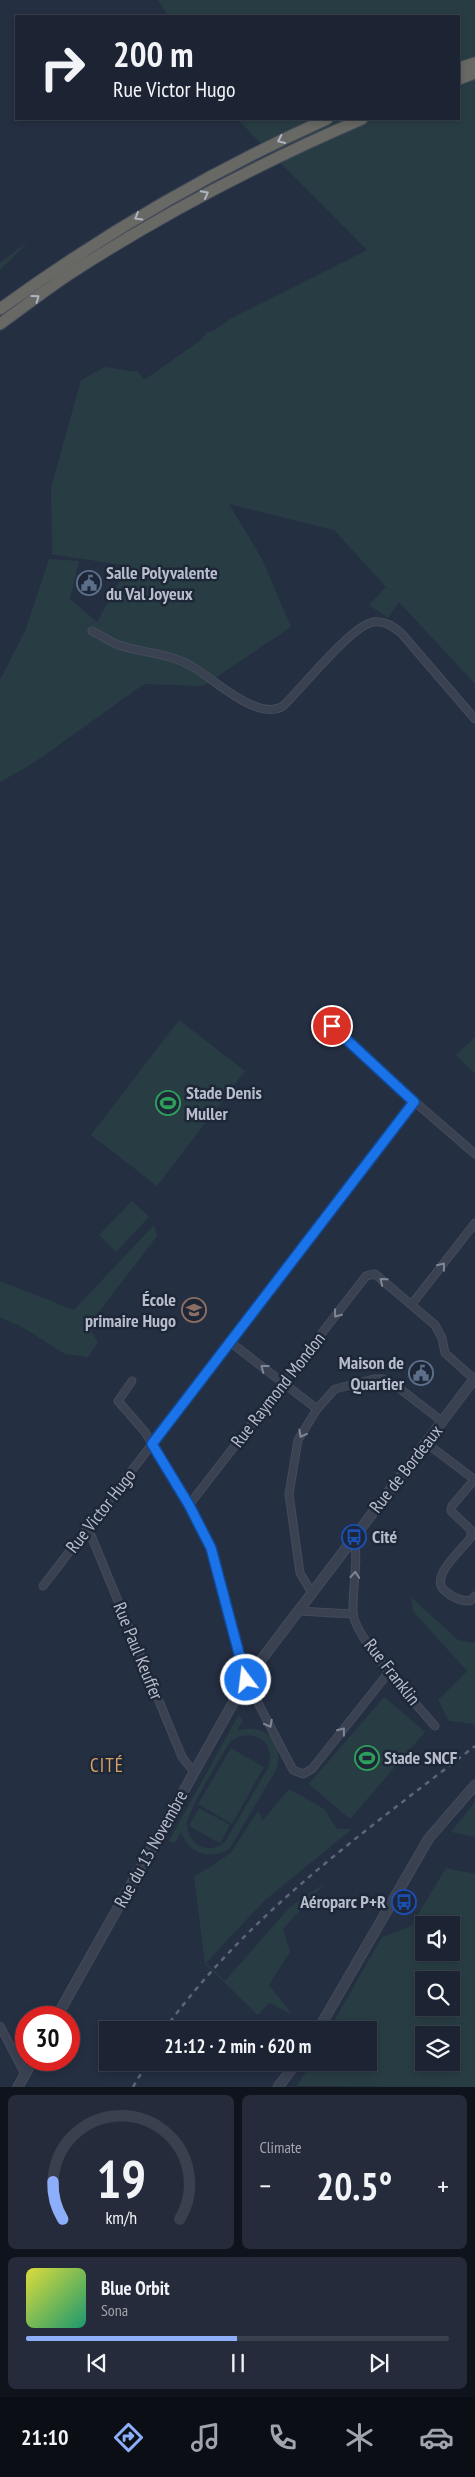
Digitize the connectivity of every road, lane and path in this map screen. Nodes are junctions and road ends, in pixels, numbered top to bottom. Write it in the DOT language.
graph roads {
  1 [pos="475,63"];
  2 [pos="460,68"];
  3 [pos="475,73"];
  4 [pos="460,79"];
  5 [pos="325,120"];
  6 [pos="360,120"];
  7 [pos="0,309"];
  8 [pos="0,324"];
  9 [pos="92,631"];
  10 [pos="475,719"];
  11 [pos="332,1026"];
  12 [pos="414,1102"];
  13 [pos="475,1154"];
  14 [pos="475,1223"];
  15 [pos="412,1304"];
  16 [pos="230,1342"];
  17 [pos="474,1378"];
  18 [pos="132,1381"];
  19 [pos="283,1383"];
  20 [pos="317,1409"];
  21 [pos="443,1422"];
  22 [pos="426,1443"];
  23 [pos="152,1444"];
  24 [pos="474,1480"];
  25 [pos="189,1505"];
  26 [pos="88,1528"];
  27 [pos="354,1537"];
  28 [pos="43,1586"];
  29 [pos="312,1593"];
  30 [pos="475,1596"];
  31 [pos="298,1611"];
  32 [pos="353,1614"];
  33 [pos="389,1672"];
  34 [pos="246,1680"];
  35 [pos="435,1726"];
  36 [pos="194,1772"];
  37 [pos="475,1785"];
  38 [pos="63,2006"];
  39 [pos="323,2021"];
  40 [pos="0,2026"];
  41 [pos="26,2071"];
  42 [pos="290,2071"];
  43 [pos="24,2074"];
  44 [pos="18,2087"];
  45 [pos="278,2087"];
  1 -- 2 [label="highway"];
  3 -- 4 [label="highway"];
  5 -- 7 [label="highway, one-way"];
  8 -- 6 [label="highway, one-way"];
  9 -- 10 [label="street"];
  11 -- 12 [label="street"];
  12 -- 13 [label="street"];
  12 -- 16 [label="street, Rue Victor Hugo"];
  15 -- 14 [label="street, one-way"];
  15 -- 17 [label="street"];
  15 -- 19 [label="street, Rue Raymond Mondon, one-way"];
  19 -- 16 [label="street, one-way"];
  16 -- 23 [label="street, Rue Victor Hugo"];
  17 -- 21 [label="street, Rue de Bordeaux"];
  18 -- 23 [label="street"];
  19 -- 20 [label="street"];
  19 -- 25 [label="street, Rue Raymond Mondon"];
  20 -- 21 [label="street"];
  20 -- 29 [label="street, one-way"];
  21 -- 22 [label="street, Rue de Bordeaux"];
  22 -- 24 [label="street"];
  22 -- 27 [label="street, Rue de Bordeaux"];
  23 -- 25 [label="street"];
  23 -- 26 [label="street, Rue Victor Hugo"];
  24 -- 30 [label="street"];
  25 -- 34 [label="street"];
  26 -- 28 [label="street, Rue Victor Hugo"];
  26 -- 36 [label="street, Rue Paul Keuffer"];
  27 -- 29 [label="street, Rue de Bordeaux"];
  32 -- 27 [label="street, one-way"];
  29 -- 31 [label="street, Rue de Bordeaux"];
  31 -- 32 [label="street"];
  31 -- 34 [label="street, Rue de Bordeaux"];
  32 -- 33 [label="street, Rue Franklin"];
  34 -- 33 [label="street, one-way"];
  33 -- 35 [label="street, Rue Franklin"];
  34 -- 36 [label="street, Rue du 13 Novembre"];
  36 -- 38 [label="street, Rue du 13 Novembre"];
  37 -- 39 [label="street"];
  40 -- 43 [label="street"];
  41 -- 43 [label="street"];
  42 -- 45 [label="street"];
  43 -- 44 [label="street"];
}
